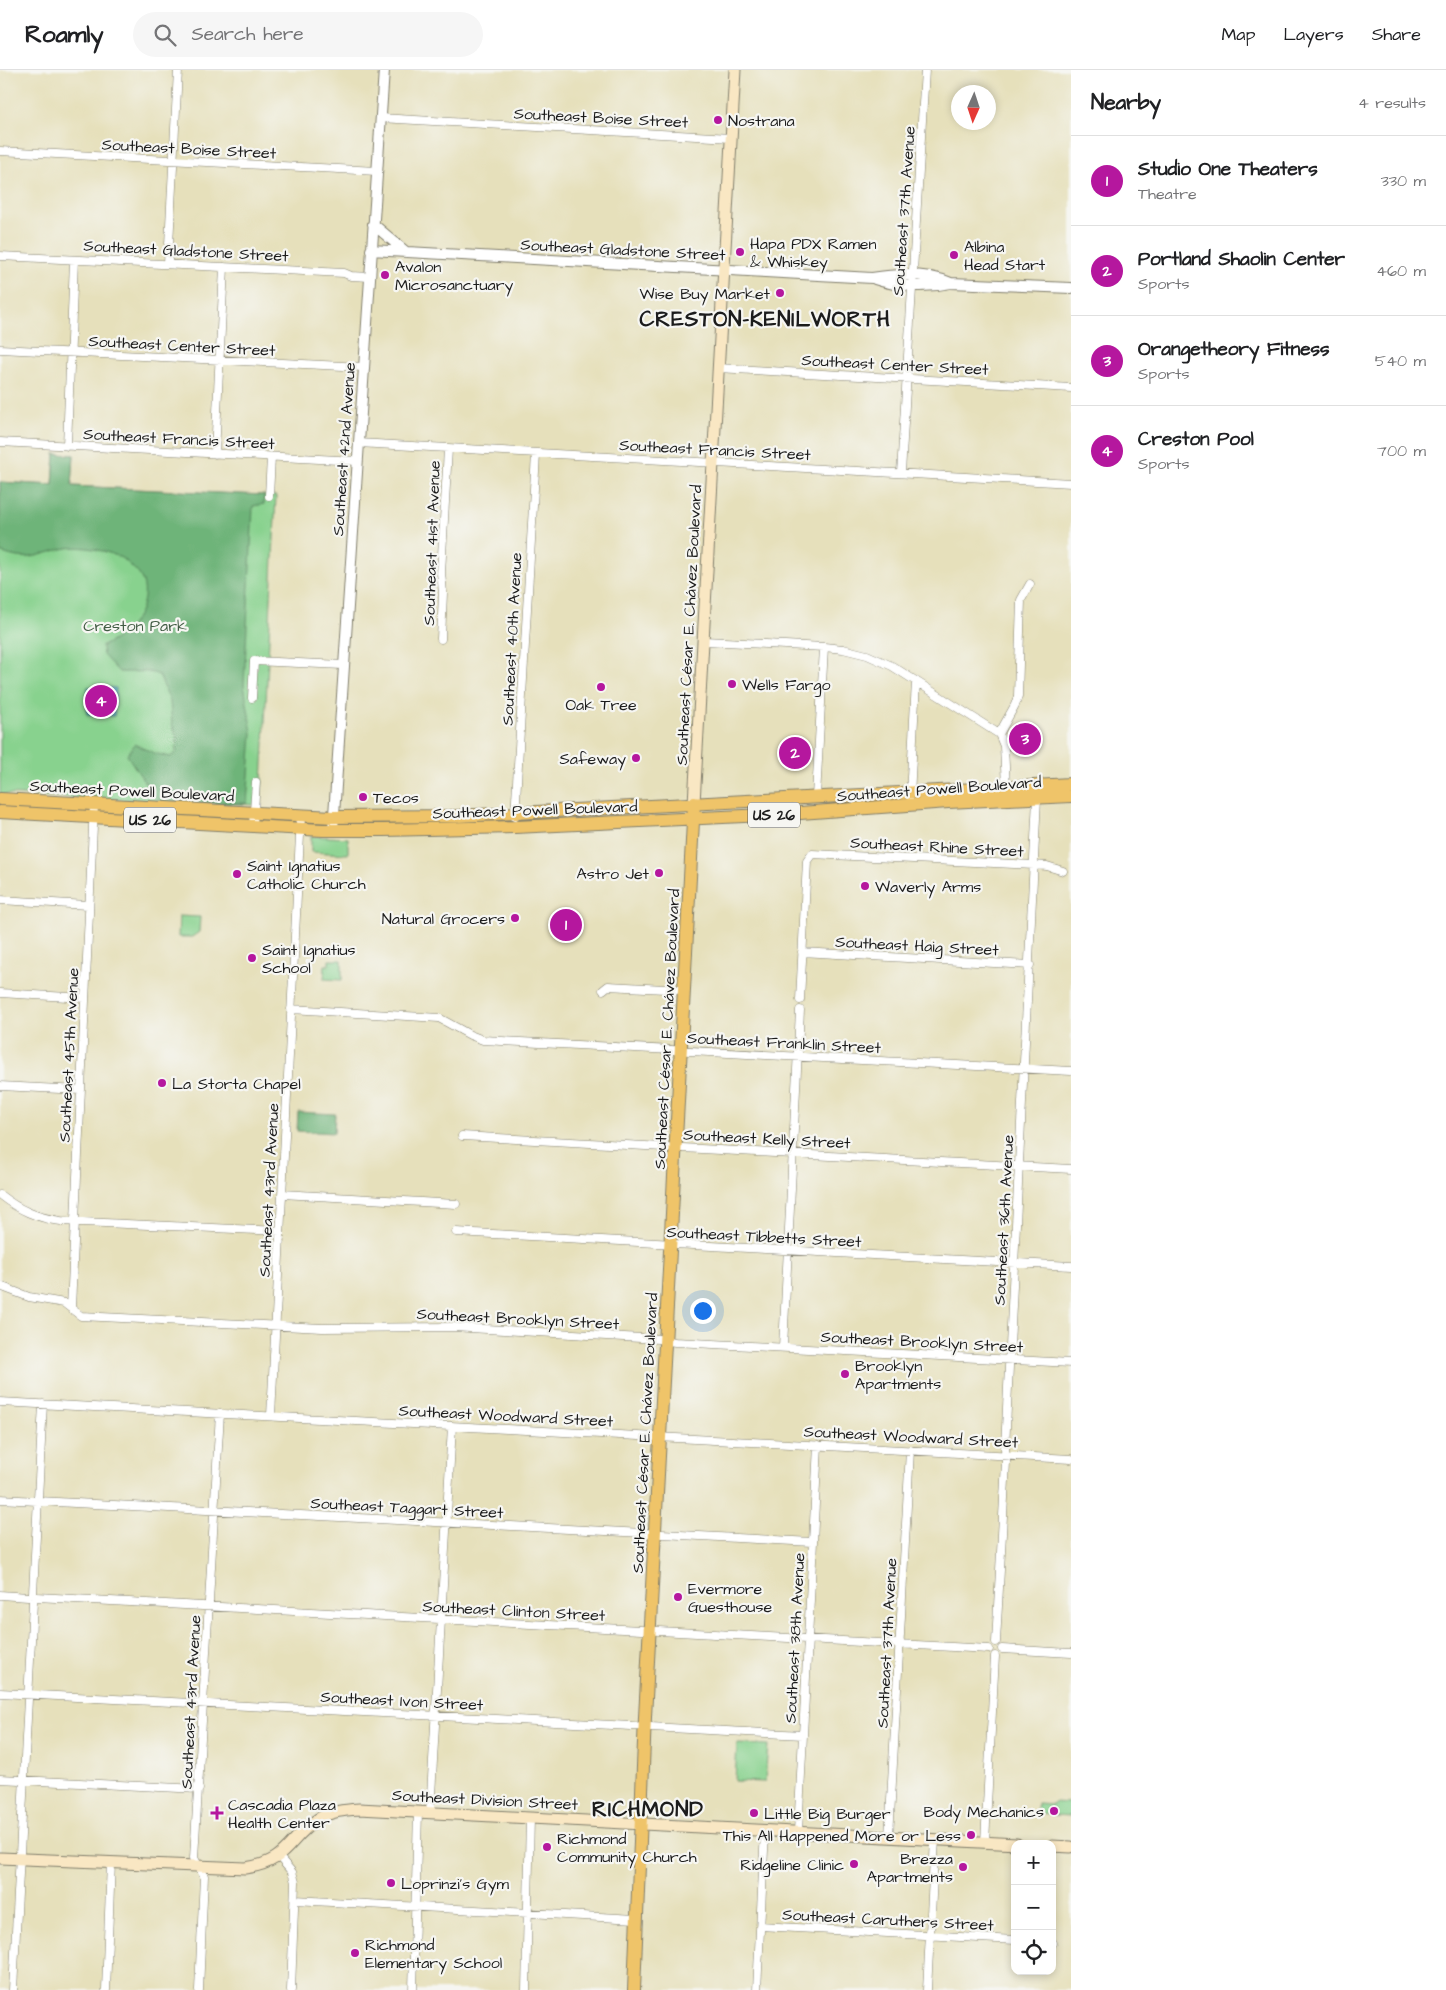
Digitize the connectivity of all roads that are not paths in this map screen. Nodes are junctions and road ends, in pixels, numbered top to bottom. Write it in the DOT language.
graph roads {
  1 [pos="178,70"];
  2 [pos="384,70"];
  3 [pos="735,70"];
  4 [pos="925,70"];
  5 [pos="380,118"];
  6 [pos="731,138"];
  7 [pos="0,151"];
  8 [pos="173,161"];
  9 [pos="377,171"];
  10 [pos="373,224"];
  11 [pos="371,250"];
  12 [pos="406,252"];
  13 [pos="0,256"];
  14 [pos="74,260"];
  15 [pos="168,264"];
  16 [pos="224,267"];
  17 [pos="724,269"];
  18 [pos="370,277"];
  19 [pos="912,280"];
  20 [pos="1071,288"];
  21 [pos="0,349"];
  22 [pos="71,353"];
  23 [pos="220,361"];
  24 [pos="363,367"];
  25 [pos="718,368"];
  26 [pos="906,378"];
  27 [pos="1071,388"];
  28 [pos="0,442"];
  29 [pos="358,443"];
  30 [pos="67,446"];
  31 [pos="448,449"];
  32 [pos="215,454"];
  33 [pos="536,454"];
  34 [pos="271,457"];
  35 [pos="357,461"];
  36 [pos="713,463"];
  37 [pos="901,473"];
  38 [pos="1071,483"];
  39 [pos="269,496"];
  40 [pos="1030,584"];
  41 [pos="441,638"];
  42 [pos="704,641"];
  43 [pos="824,647"];
  44 [pos="343,666"];
  45 [pos="916,681"];
  46 [pos="252,698"];
  47 [pos="999,734"];
  48 [pos="256,782"];
  49 [pos="1056,784"];
  50 [pos="1071,784"];
  51 [pos="1006,786"];
  52 [pos="910,791"];
  53 [pos="1071,796"];
  54 [pos="816,797"];
  55 [pos="1037,798"];
  56 [pos="0,799"];
  57 [pos="996,800"];
  58 [pos="694,803"];
  59 [pos="910,804"];
  60 [pos="94,810"];
  61 [pos="0,812"];
  62 [pos="516,813"];
  63 [pos="693,818"];
  64 [pos="253,819"];
  65 [pos="301,822"];
  66 [pos="333,823"];
  67 [pos="515,827"];
  68 [pos="1034,865"];
  69 [pos="1063,871"];
  70 [pos="0,900"];
  71 [pos="88,905"];
  72 [pos="802,952"];
  73 [pos="1030,965"];
  74 [pos="602,990"];
  75 [pos="684,990"];
  76 [pos="0,992"];
  77 [pos="85,998"];
  78 [pos="800,1000"];
  79 [pos="291,1009"];
  80 [pos="800,1010"];
  81 [pos="681,1051"];
  82 [pos="797,1057"];
  83 [pos="1024,1069"];
  84 [pos="1071,1071"];
  85 [pos="0,1086"];
  86 [pos="80,1090"];
  87 [pos="462,1136"];
  88 [pos="676,1147"];
  89 [pos="792,1154"];
  90 [pos="1019,1166"];
  91 [pos="1071,1169"];
  92 [pos="282,1194"];
  93 [pos="0,1196"];
  94 [pos="456,1204"];
  95 [pos="74,1222"];
  96 [pos="280,1231"];
  97 [pos="456,1232"];
  98 [pos="671,1244"];
  99 [pos="788,1251"];
  100 [pos="1015,1262"];
  101 [pos="1071,1266"];
  102 [pos="0,1286"];
  103 [pos="71,1308"];
  104 [pos="276,1326"];
  105 [pos="666,1340"];
  106 [pos="783,1348"];
  107 [pos="1010,1360"];
  108 [pos="1071,1363"];
  109 [pos="0,1402"];
  110 [pos="43,1404"];
  111 [pos="220,1413"];
  112 [pos="272,1416"];
  113 [pos="452,1426"];
  114 [pos="660,1437"];
  115 [pos="818,1445"];
  116 [pos="910,1450"];
  117 [pos="1006,1455"];
  118 [pos="1071,1459"];
  119 [pos="0,1499"];
  120 [pos="38,1501"];
  121 [pos="214,1511"];
  122 [pos="447,1522"];
  123 [pos="656,1534"];
  124 [pos="812,1542"];
  125 [pos="0,1595"];
  126 [pos="33,1597"];
  127 [pos="209,1607"];
  128 [pos="441,1620"];
  129 [pos="650,1631"];
  130 [pos="807,1639"];
  131 [pos="996,1642"];
  132 [pos="899,1644"];
  133 [pos="989,1649"];
  134 [pos="1002,1649"];
  135 [pos="1071,1653"];
  136 [pos="995,1656"];
  137 [pos="0,1693"];
  138 [pos="29,1695"];
  139 [pos="204,1704"];
  140 [pos="436,1716"];
  141 [pos="645,1727"];
  142 [pos="803,1735"];
  143 [pos="0,1778"];
  144 [pos="23,1780"];
  145 [pos="199,1789"];
  146 [pos="418,1812"];
  147 [pos="430,1812"];
  148 [pos="530,1818"];
  149 [pos="641,1823"];
  150 [pos="765,1830"];
  151 [pos="798,1832"];
  152 [pos="889,1837"];
  153 [pos="935,1839"];
  154 [pos="985,1842"];
  155 [pos="1011,1844"];
  156 [pos="1056,1846"];
  157 [pos="1071,1847"];
  158 [pos="279,1857"];
  159 [pos="0,1858"];
  160 [pos="18,1858"];
  161 [pos="111,1862"];
  162 [pos="199,1866"];
  163 [pos="295,1900"];
  164 [pos="414,1907"];
  165 [pos="527,1913"];
  166 [pos="636,1919"];
  167 [pos="760,1926"];
  168 [pos="930,1935"];
  169 [pos="1011,1940"];
  170 [pos="13,1990"];
  171 [pos="106,1990"];
  172 [pos="199,1990"];
  173 [pos="291,1990"];
  174 [pos="413,1990"];
  175 [pos="526,1990"];
  176 [pos="634,1990"];
  177 [pos="757,1990"];
  178 [pos="927,1990"];
  1 -- 8 [label="street"];
  2 -- 5 [label="street, Southeast 42nd Avenue"];
  3 -- 6 [label="main road, Southeast César E. Chávez Boulevard"];
  4 -- 19 [label="street, Southeast 37th Avenue"];
  5 -- 6 [label="street, Southeast Boise Street"];
  5 -- 9 [label="street, Southeast 42nd Avenue"];
  6 -- 17 [label="main road, Southeast César E. Chávez Boulevard"];
  7 -- 8 [label="street, Southeast Boise Street"];
  8 -- 9 [label="street, Southeast Boise Street"];
  8 -- 15 [label="street"];
  9 -- 10 [label="street, Southeast 42nd Avenue"];
  10 -- 11 [label="street, Southeast 42nd Avenue"];
  10 -- 12 [label="street"];
  11 -- 12 [label="street, Southeast Gladstone Street"];
  11 -- 18 [label="street, Southeast 42nd Avenue"];
  12 -- 17 [label="street, Southeast Gladstone Street"];
  13 -- 14 [label="street, Southeast Gladstone Street"];
  14 -- 15 [label="street, Southeast Gladstone Street"];
  14 -- 22 [label="street"];
  15 -- 16 [label="street, Southeast Gladstone Street"];
  16 -- 18 [label="street, Southeast Gladstone Street"];
  16 -- 23 [label="street"];
  17 -- 19 [label="street, Southeast Gladstone Street"];
  17 -- 25 [label="main road, Southeast César E. Chávez Boulevard"];
  18 -- 24 [label="street, Southeast 42nd Avenue"];
  19 -- 20 [label="street, Southeast Gladstone Street"];
  19 -- 26 [label="street, Southeast 37th Avenue"];
  21 -- 22 [label="street, Southeast Center Street"];
  22 -- 23 [label="street, Southeast Center Street"];
  22 -- 30 [label="street"];
  23 -- 24 [label="street, Southeast Center Street"];
  23 -- 32 [label="street"];
  24 -- 29 [label="street, Southeast 42nd Avenue"];
  25 -- 26 [label="street, Southeast Center Street"];
  25 -- 36 [label="main road, Southeast César E. Chávez Boulevard"];
  26 -- 27 [label="street, Southeast Center Street"];
  26 -- 37 [label="street, Southeast 37th Avenue"];
  28 -- 30 [label="street, Southeast Francis Street"];
  29 -- 31 [label="street, Southeast Francis Street"];
  29 -- 35 [label="street, Southeast 42nd Avenue"];
  30 -- 32 [label="street, Southeast Francis Street"];
  31 -- 33 [label="street, Southeast Francis Street"];
  31 -- 41 [label="street, Southeast 41st Avenue"];
  32 -- 34 [label="street, Southeast Francis Street"];
  33 -- 36 [label="street, Southeast Francis Street"];
  33 -- 62 [label="street, Southeast 40th Avenue"];
  34 -- 35 [label="street, Southeast Francis Street"];
  34 -- 39 [label="street"];
  35 -- 44 [label="street, Southeast 42nd Avenue"];
  36 -- 37 [label="street, Southeast Francis Street"];
  36 -- 42 [label="main road, Southeast César E. Chávez Boulevard"];
  37 -- 38 [label="street, Southeast Francis Street"];
  40 -- 47 [label="street"];
  42 -- 43 [label="street"];
  42 -- 58 [label="main road, Southeast César E. Chávez Boulevard"];
  43 -- 45 [label="street"];
  43 -- 54 [label="street"];
  44 -- 46 [label="street"];
  44 -- 66 [label="street, Southeast 42nd Avenue"];
  45 -- 47 [label="street"];
  45 -- 52 [label="street"];
  47 -- 51 [label="street"];
  48 -- 64 [label="street"];
  49 -- 50 [label="main road, Southeast Powell Boulevard / US 26"];
  49 -- 51 [label="main road, Southeast Powell Boulevard / US 26"];
  49 -- 55 [label="main road"];
  51 -- 52 [label="main road, Southeast Powell Boulevard / US 26"];
  51 -- 57 [label="main road"];
  52 -- 54 [label="main road, Southeast Powell Boulevard / US 26"];
  52 -- 59 [label="street"];
  53 -- 55 [label="main road, Southeast Powell Boulevard / US 26"];
  54 -- 58 [label="main road, Southeast Powell Boulevard / US 26"];
  55 -- 57 [label="main road, Southeast Powell Boulevard / US 26"];
  55 -- 68 [label="street, Southeast 36th Avenue"];
  56 -- 60 [label="main road, Southeast Powell Boulevard / US 26"];
  57 -- 59 [label="main road, Southeast Powell Boulevard / US 26"];
  58 -- 62 [label="main road, Southeast Powell Boulevard / US 26"];
  58 -- 63 [label="main road, Southeast César E. Chávez Boulevard"];
  59 -- 63 [label="main road, Southeast Powell Boulevard / US 26"];
  60 -- 61 [label="main road, Southeast Powell Boulevard / US 26"];
  60 -- 64 [label="main road, Southeast Powell Boulevard / US 26"];
  60 -- 71 [label="street, Southeast 45th Avenue"];
  62 -- 66 [label="main road, Southeast Powell Boulevard / US 26"];
  62 -- 67 [label="street, Southeast 40th Avenue"];
  63 -- 67 [label="main road, Southeast Powell Boulevard / US 26"];
  63 -- 75 [label="main road, Southeast César E. Chávez Boulevard"];
  64 -- 65 [label="main road, Southeast Powell Boulevard / US 26"];
  65 -- 66 [label="main road, Southeast Powell Boulevard / US 26"];
  65 -- 79 [label="street, Southeast 43rd Avenue"];
  66 -- 67 [label="main road, Southeast Powell Boulevard / US 26"];
  68 -- 69 [label="street, Southeast Rhine Street"];
  68 -- 72 [label="street, Southeast Rhine Street"];
  68 -- 73 [label="street, Southeast 36th Avenue"];
  70 -- 71 [label="street"];
  71 -- 77 [label="street, Southeast 45th Avenue"];
  72 -- 73 [label="street, Southeast Haig Street"];
  72 -- 78 [label="street"];
  73 -- 83 [label="street, Southeast 36th Avenue"];
  74 -- 75 [label="street"];
  75 -- 81 [label="main road, Southeast César E. Chávez Boulevard"];
  76 -- 77 [label="street"];
  77 -- 86 [label="street, Southeast 45th Avenue"];
  79 -- 81 [label="street, Southeast Franklin Street"];
  79 -- 92 [label="street, Southeast 43rd Avenue"];
  80 -- 82 [label="street"];
  81 -- 82 [label="street, Southeast Franklin Street"];
  81 -- 88 [label="main road, Southeast César E. Chávez Boulevard"];
  82 -- 83 [label="street, Southeast Franklin Street"];
  82 -- 89 [label="street"];
  83 -- 84 [label="street, Southeast Franklin Street"];
  83 -- 90 [label="street, Southeast 36th Avenue"];
  85 -- 86 [label="street"];
  86 -- 95 [label="street, Southeast 45th Avenue"];
  87 -- 88 [label="street, Southeast Kelly Street"];
  88 -- 89 [label="street, Southeast Kelly Street"];
  88 -- 98 [label="main road, Southeast César E. Chávez Boulevard"];
  89 -- 90 [label="street, Southeast Kelly Street"];
  89 -- 99 [label="street"];
  90 -- 91 [label="street, Southeast Kelly Street"];
  90 -- 100 [label="street, Southeast 36th Avenue"];
  92 -- 94 [label="street"];
  92 -- 96 [label="street, Southeast 43rd Avenue"];
  93 -- 95 [label="street"];
  95 -- 96 [label="street"];
  95 -- 103 [label="street, Southeast 45th Avenue"];
  96 -- 104 [label="street, Southeast 43rd Avenue"];
  97 -- 98 [label="street, Southeast Tibbetts Street"];
  98 -- 99 [label="street, Southeast Tibbetts Street"];
  98 -- 105 [label="main road, Southeast César E. Chávez Boulevard"];
  99 -- 100 [label="street, Southeast Tibbetts Street"];
  99 -- 106 [label="street"];
  100 -- 101 [label="street, Southeast Tibbetts Street"];
  100 -- 107 [label="street, Southeast 36th Avenue"];
  102 -- 103 [label="street, Southeast Brooklyn Street"];
  103 -- 104 [label="street, Southeast Brooklyn Street"];
  104 -- 105 [label="street, Southeast Brooklyn Street"];
  104 -- 112 [label="street, Southeast 43rd Avenue"];
  105 -- 106 [label="street, Southeast Brooklyn Street"];
  105 -- 114 [label="main road, Southeast César E. Chávez Boulevard"];
  106 -- 107 [label="street, Southeast Brooklyn Street"];
  107 -- 108 [label="street, Southeast Brooklyn Street"];
  107 -- 117 [label="street, Southeast 36th Avenue"];
  109 -- 110 [label="street, Southeast Woodward Street"];
  110 -- 111 [label="street, Southeast Woodward Street"];
  110 -- 120 [label="street"];
  111 -- 112 [label="street, Southeast Woodward Street"];
  111 -- 121 [label="street, Southeast 43rd Avenue"];
  112 -- 113 [label="street, Southeast Woodward Street"];
  113 -- 114 [label="street, Southeast Woodward Street"];
  113 -- 122 [label="street"];
  114 -- 115 [label="street, Southeast Woodward Street"];
  114 -- 123 [label="main road, Southeast César E. Chávez Boulevard"];
  115 -- 116 [label="street, Southeast Woodward Street"];
  115 -- 124 [label="street, Southeast 38th Avenue"];
  116 -- 117 [label="street, Southeast Woodward Street"];
  116 -- 132 [label="street, Southeast 37th Avenue"];
  117 -- 118 [label="street, Southeast Woodward Street"];
  117 -- 131 [label="street, Southeast 36th Avenue"];
  119 -- 120 [label="street, Southeast Taggart Street"];
  120 -- 121 [label="street, Southeast Taggart Street"];
  120 -- 126 [label="street"];
  121 -- 122 [label="street, Southeast Taggart Street"];
  121 -- 127 [label="street, Southeast 43rd Avenue"];
  122 -- 123 [label="street, Southeast Taggart Street"];
  122 -- 128 [label="street"];
  123 -- 124 [label="street, Southeast Taggart Street"];
  123 -- 129 [label="main road, Southeast César E. Chávez Boulevard"];
  124 -- 130 [label="street, Southeast 38th Avenue"];
  125 -- 126 [label="street, Southeast Clinton Street"];
  126 -- 127 [label="street, Southeast Clinton Street"];
  126 -- 138 [label="street"];
  127 -- 128 [label="street, Southeast Clinton Street"];
  127 -- 139 [label="street, Southeast 43rd Avenue"];
  128 -- 129 [label="street, Southeast Clinton Street"];
  128 -- 140 [label="street"];
  129 -- 130 [label="street, Southeast Clinton Street"];
  129 -- 141 [label="main road, Southeast César E. Chávez Boulevard"];
  130 -- 132 [label="street, Southeast Clinton Street"];
  130 -- 142 [label="street, Southeast 38th Avenue"];
  131 -- 133 [label="street"];
  131 -- 134 [label="street"];
  132 -- 133 [label="street, Southeast Clinton Street"];
  132 -- 152 [label="street, Southeast 37th Avenue"];
  133 -- 136 [label="street"];
  134 -- 135 [label="street"];
  134 -- 136 [label="street"];
  136 -- 154 [label="street"];
  137 -- 138 [label="street, Southeast Ivon Street"];
  138 -- 139 [label="street, Southeast Ivon Street"];
  138 -- 144 [label="street"];
  139 -- 140 [label="street, Southeast Ivon Street"];
  139 -- 145 [label="street, Southeast 43rd Avenue"];
  140 -- 141 [label="street, Southeast Ivon Street"];
  140 -- 147 [label="street"];
  141 -- 142 [label="street, Southeast Ivon Street"];
  141 -- 149 [label="main road, Southeast César E. Chávez Boulevard"];
  142 -- 151 [label="street, Southeast 38th Avenue"];
  143 -- 144 [label="street"];
  144 -- 145 [label="street"];
  144 -- 160 [label="street"];
  145 -- 162 [label="street, Southeast 43rd Avenue"];
  146 -- 147 [label="main road, Southeast Division Street"];
  146 -- 158 [label="main road, Southeast Division Street"];
  146 -- 164 [label="street"];
  147 -- 148 [label="main road, Southeast Division Street"];
  148 -- 149 [label="main road, Southeast Division Street"];
  148 -- 165 [label="street"];
  149 -- 150 [label="main road, Southeast Division Street"];
  149 -- 166 [label="main road, Southeast César E. Chávez Boulevard"];
  150 -- 151 [label="main road, Southeast Division Street"];
  150 -- 167 [label="street"];
  151 -- 152 [label="main road, Southeast Division Street"];
  152 -- 153 [label="main road, Southeast Division Street"];
  153 -- 154 [label="main road, Southeast Division Street"];
  153 -- 168 [label="street"];
  154 -- 155 [label="main road, Southeast Division Street"];
  156 -- 157 [label="main road"];
  158 -- 162 [label="main road, Southeast Division Street"];
  158 -- 163 [label="street"];
  159 -- 160 [label="main road, Southeast Division Street"];
  160 -- 161 [label="main road, Southeast Division Street"];
  160 -- 170 [label="street"];
  161 -- 162 [label="main road, Southeast Division Street"];
  161 -- 171 [label="street"];
  162 -- 172 [label="street, Southeast 43rd Avenue"];
  163 -- 164 [label="street"];
  163 -- 173 [label="street"];
  164 -- 165 [label="street"];
  164 -- 174 [label="street"];
  165 -- 166 [label="street"];
  165 -- 175 [label="street"];
  166 -- 176 [label="main road, Southeast César E. Chávez Boulevard"];
  167 -- 168 [label="street, Southeast Caruthers Street"];
  167 -- 177 [label="street"];
  168 -- 169 [label="street, Southeast Caruthers Street"];
  168 -- 178 [label="street"];
}
